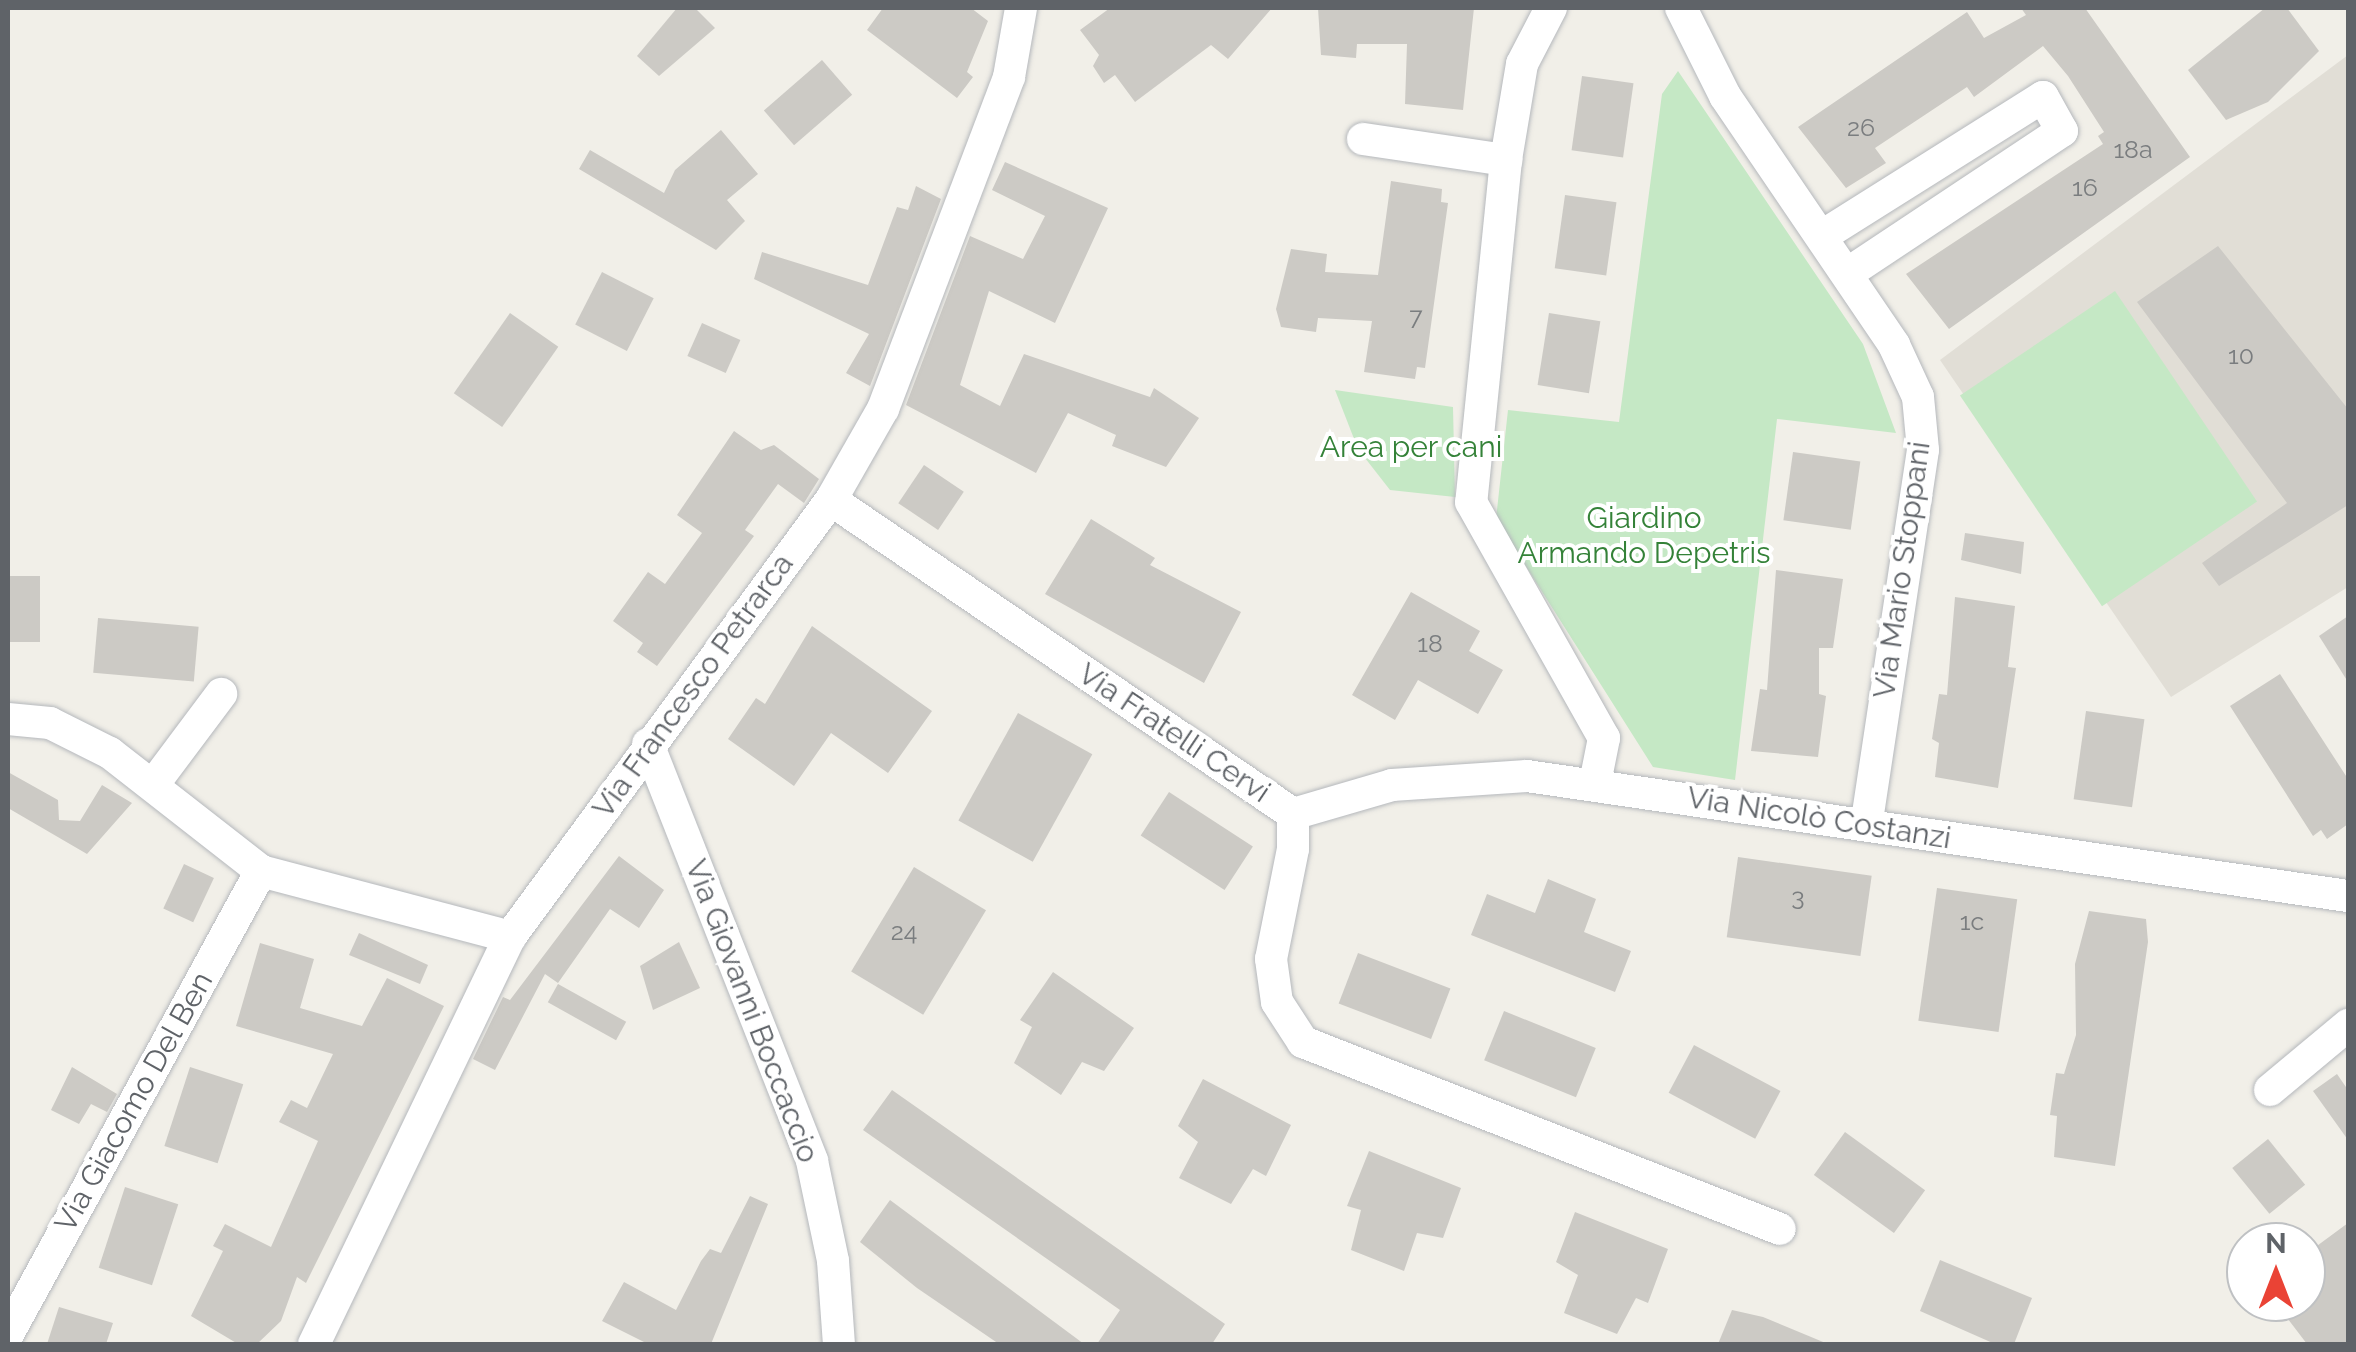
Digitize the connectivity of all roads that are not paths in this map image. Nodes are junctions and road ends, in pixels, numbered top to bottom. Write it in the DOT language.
graph roads {
  1 [pos="1021,8"];
  2 [pos="1551,8"];
  3 [pos="1681,8"];
  4 [pos="1362,139"];
  5 [pos="1506,160"];
  6 [pos="1822,236"];
  7 [pos="1847,274"];
  8 [pos="831,500"];
  9 [pos="221,694"];
  10 [pos="8,719"];
  11 [pos="648,744"];
  12 [pos="1595,784"];
  13 [pos="153,785"];
  14 [pos="1293,814"];
  15 [pos="1866,825"];
  16 [pos="261,871"];
  17 [pos="2348,896"];
  18 [pos="510,938"];
  19 [pos="2348,1025"];
  20 [pos="2270,1090"];
  21 [pos="1780,1229"];
  22 [pos="8,1334"];
  23 [pos="314,1344"];
  24 [pos="839,1344"];
  1 -- 8 [label="street, Via Francesco Petrarca"];
  2 -- 5 [label="street"];
  3 -- 6 [label="street, Via Mario Stoppani"];
  4 -- 5 [label="street"];
  5 -- 12 [label="street"];
  6 -- 7 [label="street, Via Mario Stoppani"];
  6 -- 7 [label="street"];
  7 -- 15 [label="street, Via Mario Stoppani"];
  8 -- 11 [label="street, Via Francesco Petrarca"];
  8 -- 14 [label="street, Via Fratelli Cervi"];
  9 -- 13 [label="street"];
  10 -- 13 [label="street"];
  11 -- 18 [label="street, Via Francesco Petrarca"];
  11 -- 24 [label="street, Via Giovanni Boccaccio"];
  12 -- 14 [label="street, Via Nicolò Costanzi"];
  12 -- 15 [label="street, Via Nicolò Costanzi"];
  13 -- 16 [label="street"];
  14 -- 21 [label="street, Via Fratelli Cervi"];
  15 -- 17 [label="street, Via Nicolò Costanzi"];
  16 -- 18 [label="street"];
  16 -- 22 [label="street, Via Giacomo Del Ben"];
  18 -- 23 [label="street, Via Francesco Petrarca"];
  19 -- 20 [label="street"];
}
